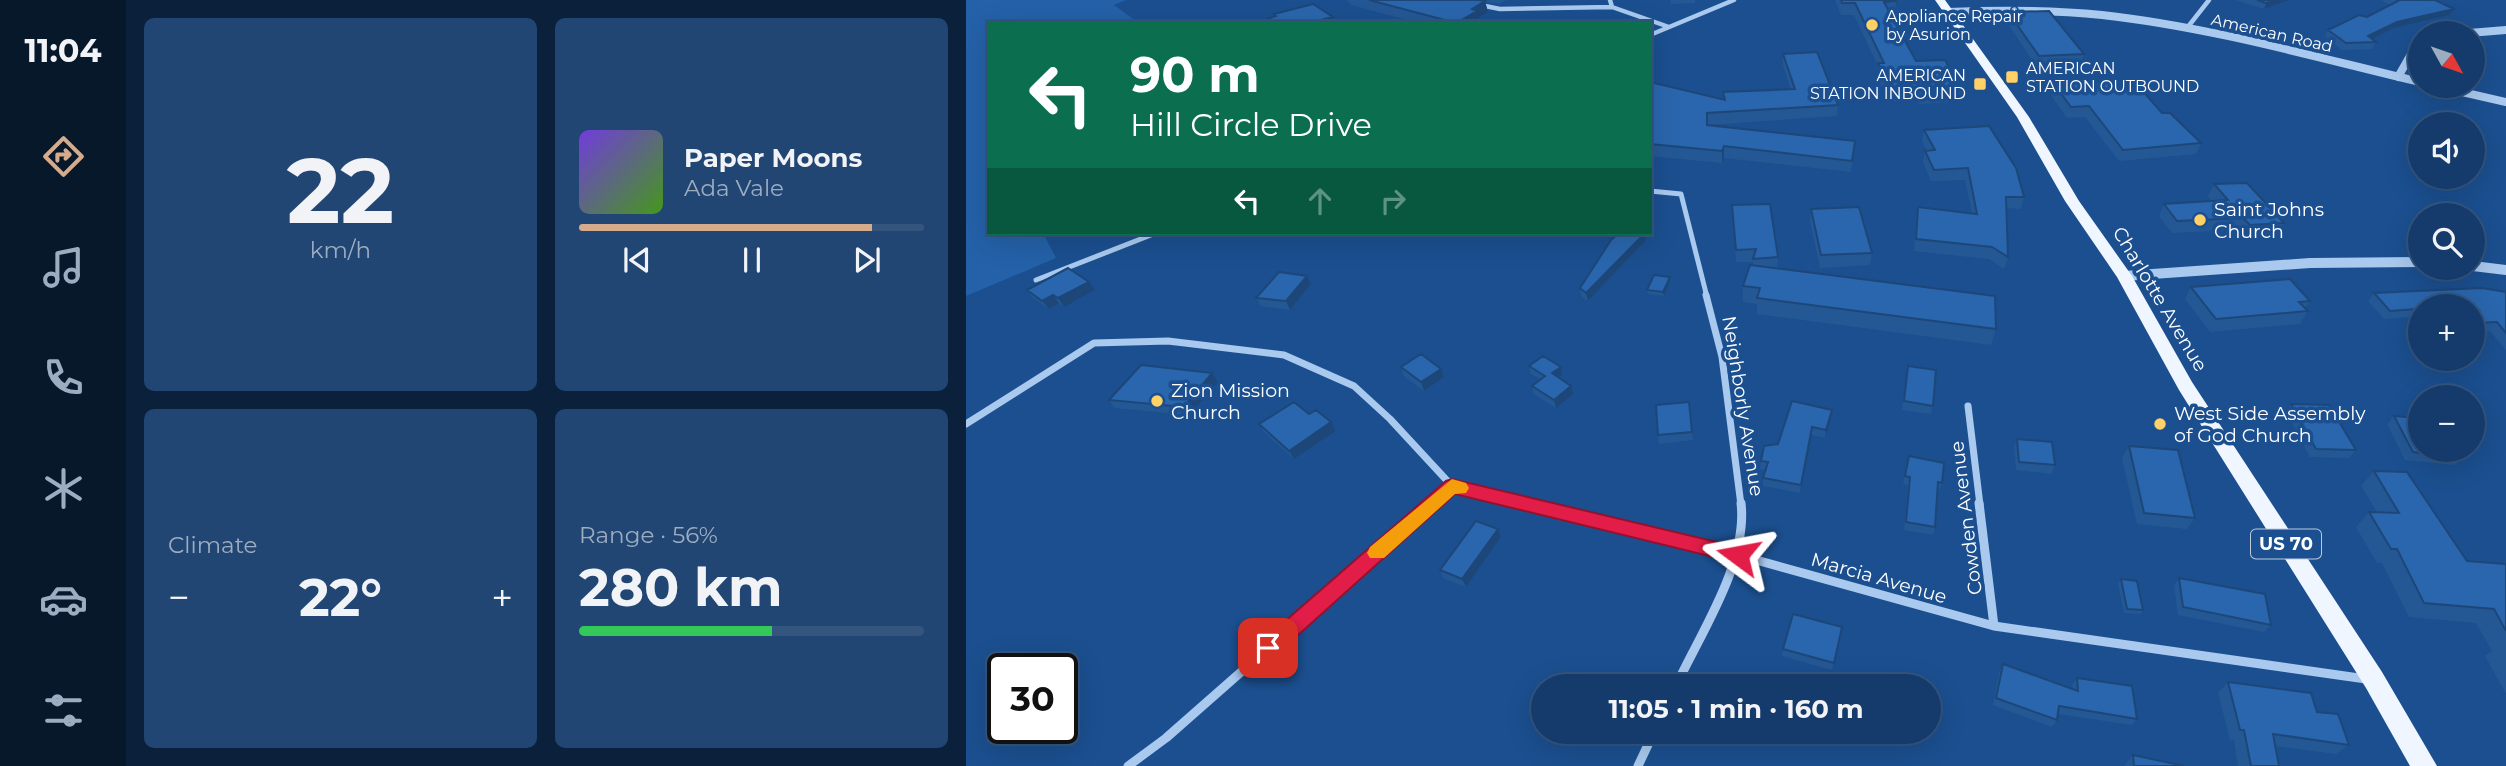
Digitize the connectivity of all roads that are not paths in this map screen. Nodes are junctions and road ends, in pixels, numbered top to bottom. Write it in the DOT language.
graph roads {
  1 [pos="1611,0"];
  2 [pos="1734,0"];
  3 [pos="2209,0"];
  4 [pos="1476,5"];
  5 [pos="1944,6"];
  6 [pos="1612,7"];
  7 [pos="1652,21"];
  8 [pos="1652,21"];
  9 [pos="1669,27"];
  10 [pos="2188,28"];
  11 [pos="2506,30"];
  12 [pos="2485,32"];
  13 [pos="1652,33"];
  14 [pos="2408,60"];
  15 [pos="2398,77"];
  16 [pos="2408,79"];
  17 [pos="2485,97"];
  18 [pos="2506,102"];
  19 [pos="1652,191"];
  20 [pos="1151,235"];
  21 [pos="2408,262"];
  22 [pos="2485,267"];
  23 [pos="2506,270"];
  24 [pos="2124,276"];
  25 [pos="1036,280"];
  26 [pos="1968,406"];
  27 [pos="966,425"];
  28 [pos="1452,486"];
  29 [pos="1738,555"];
  30 [pos="1994,626"];
  31 [pos="1682,674"];
  32 [pos="2374,680"];
  33 [pos="1648,744"];
  34 [pos="1128,766"];
  35 [pos="1638,766"];
  36 [pos="2424,766"];
  1 -- 6 [label="street"];
  2 -- 9 [label="street"];
  3 -- 10 [label="street"];
  4 -- 6 [label="street"];
  5 -- 10 [label="street, American Road"];
  5 -- 24 [label="main road, Charlotte Avenue / US 70"];
  6 -- 8 [label="street"];
  7 -- 9 [label="street"];
  9 -- 13 [label="street"];
  10 -- 15 [label="street, American Road"];
  11 -- 12 [label="street"];
  14 -- 15 [label="street"];
  15 -- 16 [label="street, American Road"];
  17 -- 18 [label="street"];
  19 -- 29 [label="street, Neighborly Avenue"];
  20 -- 25 [label="street"];
  21 -- 24 [label="street"];
  22 -- 23 [label="street"];
  24 -- 32 [label="main road, Charlotte Avenue / US 70"];
  26 -- 30 [label="street, Cowden Avenue"];
  27 -- 28 [label="street"];
  28 -- 29 [label="street, Marcia Avenue"];
  28 -- 34 [label="street"];
  29 -- 30 [label="street, Marcia Avenue"];
  29 -- 31 [label="street, Neighborly Avenue"];
  30 -- 32 [label="street, Marcia Avenue"];
  32 -- 36 [label="main road, Charlotte Avenue / US 70"];
  33 -- 35 [label="street"];
}
